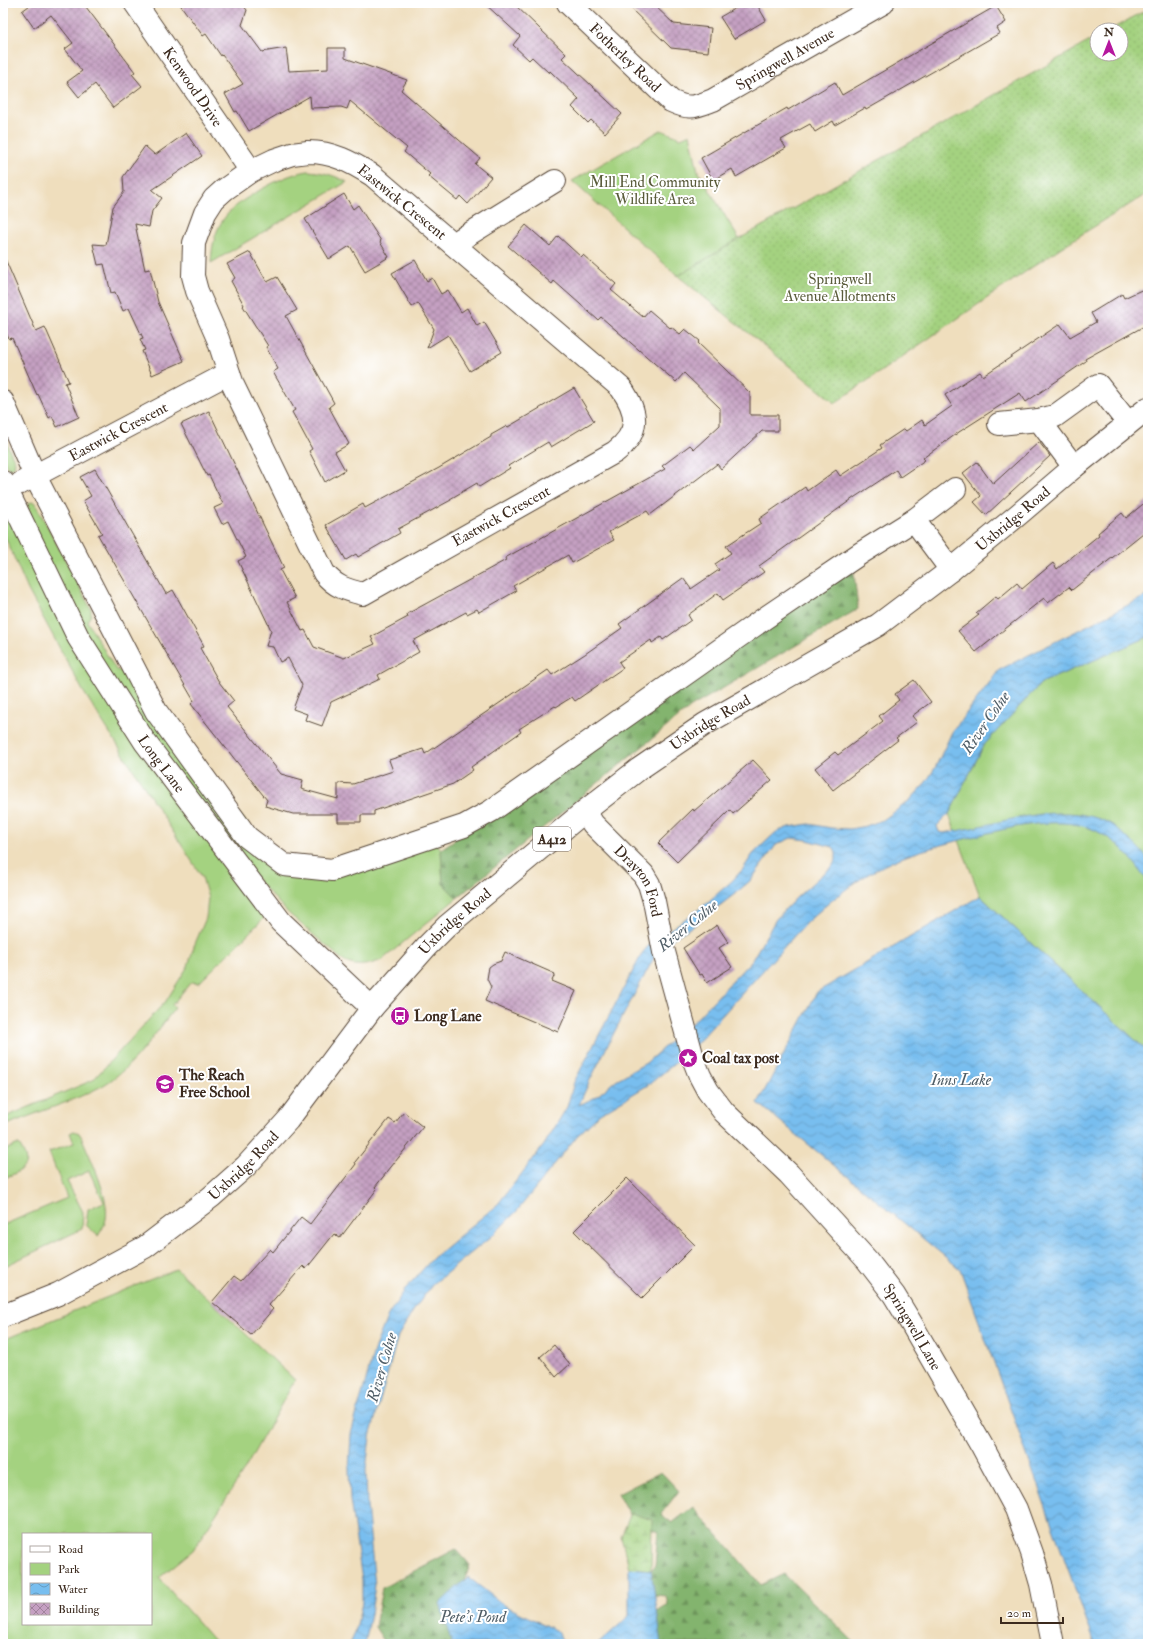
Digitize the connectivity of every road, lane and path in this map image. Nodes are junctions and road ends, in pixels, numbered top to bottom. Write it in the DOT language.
graph roads {
  1 [pos="135,3"];
  2 [pos="568,3"];
  3 [pos="875,5"];
  4 [pos="685,107"];
  5 [pos="251,172"];
  6 [pos="555,180"];
  7 [pos="453,244"];
  8 [pos="229,373"];
  9 [pos="3,402"];
  10 [pos="1148,408"];
  11 [pos="1039,420"];
  12 [pos="1128,423"];
  13 [pos="999,424"];
  14 [pos="1074,467"];
  15 [pos="35,476"];
  16 [pos="5,486"];
  17 [pos="955,489"];
  18 [pos="914,520"];
  19 [pos="951,570"];
  20 [pos="585,811"];
  21 [pos="372,1008"];
  22 [pos="693,1058"];
  23 [pos="3,1316"];
  24 [pos="1053,1644"];
  1 -- 5 [label="street, Kenwood Drive"];
  2 -- 4 [label="street, Fotherley Road"];
  3 -- 4 [label="street, Springwell Avenue"];
  5 -- 7 [label="street, Eastwick Crescent"];
  5 -- 8 [label="street, Eastwick Crescent"];
  6 -- 7 [label="street, Eastwick Crescent"];
  7 -- 8 [label="street, Eastwick Crescent"];
  8 -- 15 [label="street, Eastwick Crescent"];
  9 -- 15 [label="street, Long Lane"];
  10 -- 12 [label="street, Uxbridge Road / A412"];
  11 -- 12 [label="street"];
  11 -- 13 [label="street"];
  11 -- 14 [label="street"];
  12 -- 14 [label="street, Uxbridge Road / A412"];
  14 -- 19 [label="street, Uxbridge Road / A412"];
  15 -- 16 [label="street, Eastwick Crescent"];
  15 -- 18 [label="street, Long Lane"];
  16 -- 21 [label="street, Long Lane"];
  17 -- 18 [label="street"];
  18 -- 19 [label="street"];
  19 -- 20 [label="street, Uxbridge Road / A412"];
  20 -- 21 [label="street, Uxbridge Road / A412"];
  20 -- 22 [label="street, Drayton Ford"];
  21 -- 23 [label="street, Uxbridge Road / A412"];
  22 -- 24 [label="street, Springwell Lane"];
}
